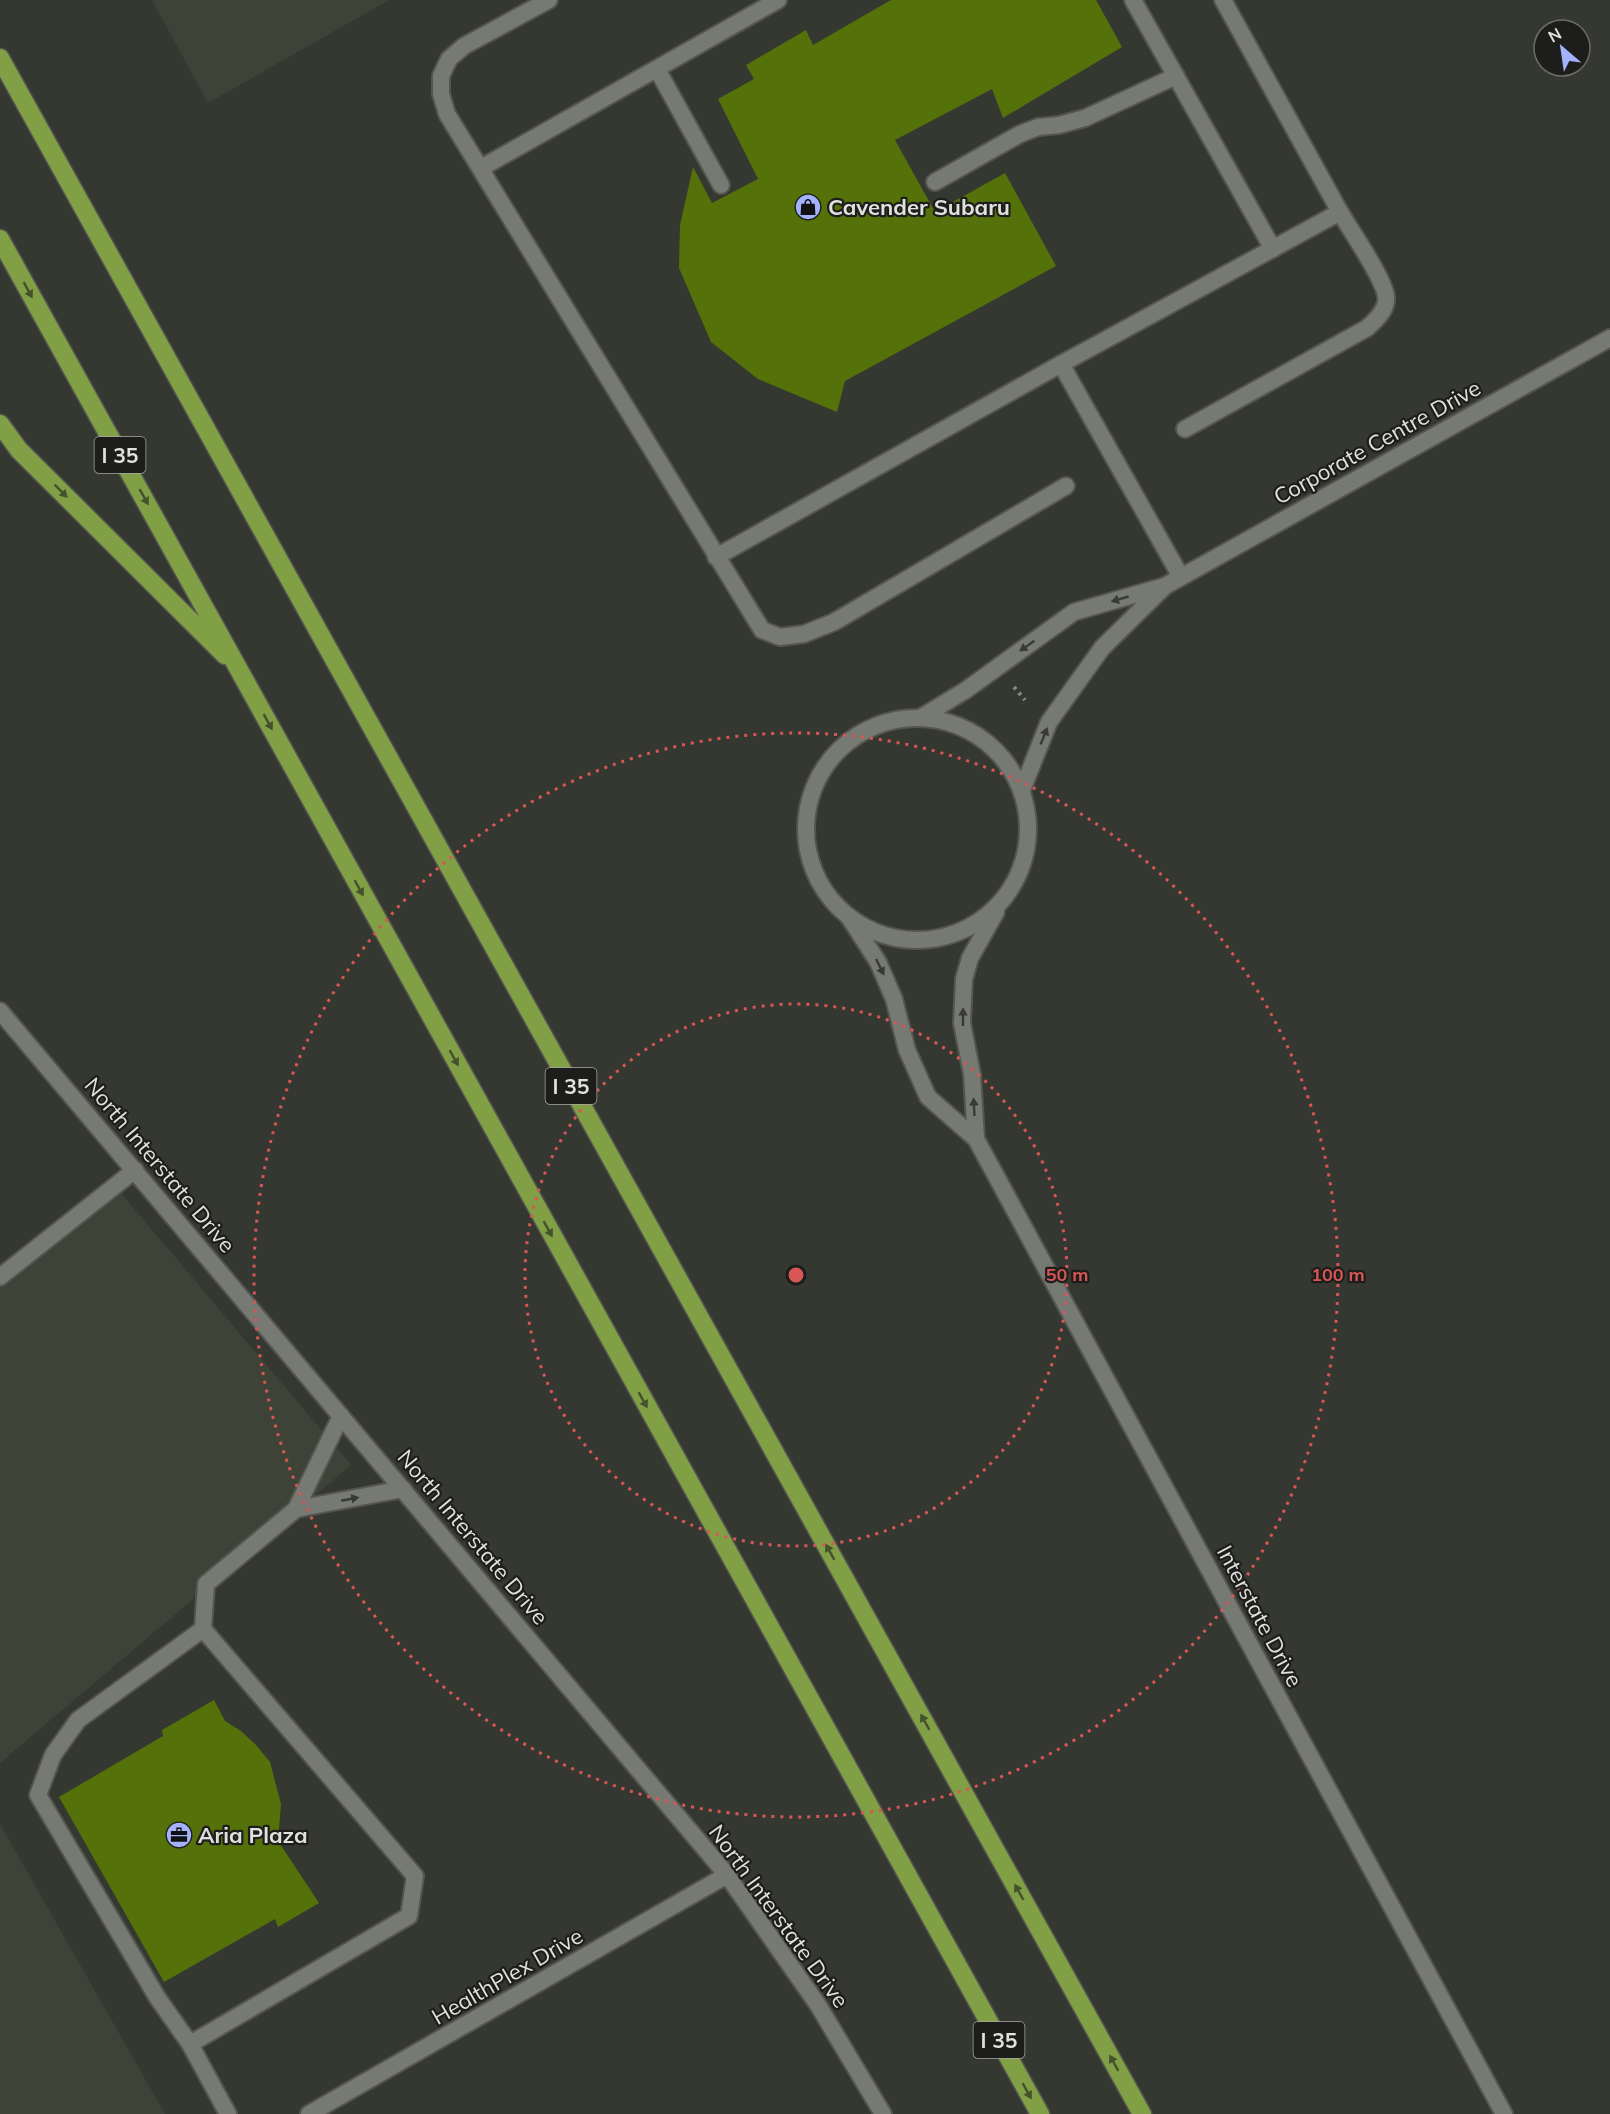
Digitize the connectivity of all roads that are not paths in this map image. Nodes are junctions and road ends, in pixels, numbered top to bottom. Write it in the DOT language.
graph roads {
  1 [pos="549,0"];
  2 [pos="778,0"];
  3 [pos="1133,0"];
  4 [pos="1223,0"];
  5 [pos="0,58"];
  6 [pos="657,69"];
  7 [pos="1176,76"];
  8 [pos="481,168"];
  9 [pos="935,182"];
  10 [pos="721,185"];
  11 [pos="1340,212"];
  12 [pos="0,239"];
  13 [pos="1273,249"];
  14 [pos="1610,338"];
  15 [pos="1062,364"];
  16 [pos="0,424"];
  17 [pos="1185,429"];
  18 [pos="1066,486"];
  19 [pos="716,557"];
  20 [pos="1181,577"];
  21 [pos="1165,586"];
  22 [pos="241,671"];
  23 [pos="920,718"];
  24 [pos="1022,790"];
  25 [pos="1002,902"];
  26 [pos="849,917"];
  27 [pos="0,1011"];
  28 [pos="976,1139"];
  29 [pos="135,1170"];
  30 [pos="0,1277"];
  31 [pos="341,1416"];
  32 [pos="403,1490"];
  33 [pos="296,1509"];
  34 [pos="203,1629"];
  35 [pos="727,1875"];
  36 [pos="190,2044"];
  37 [pos="228,2114"];
  38 [pos="309,2114"];
  39 [pos="883,2114"];
  40 [pos="1040,2114"];
  41 [pos="1142,2114"];
  42 [pos="1504,2114"];
  1 -- 8 [label="street"];
  2 -- 6 [label="street"];
  3 -- 7 [label="street"];
  4 -- 11 [label="street"];
  41 -- 5 [label="highway, I 35, one-way"];
  6 -- 8 [label="street"];
  6 -- 10 [label="street"];
  7 -- 9 [label="street"];
  7 -- 13 [label="street"];
  8 -- 19 [label="street"];
  11 -- 13 [label="street"];
  11 -- 17 [label="street"];
  12 -- 22 [label="highway, I 35, one-way"];
  13 -- 15 [label="street"];
  14 -- 20 [label="street, Corporate Centre Drive"];
  15 -- 19 [label="street"];
  15 -- 20 [label="street"];
  16 -- 22 [label="highway, one-way"];
  18 -- 19 [label="street"];
  20 -- 21 [label="street, Corporate Centre Drive"];
  21 -- 23 [label="street, Corporate Centre Drive, one-way"];
  24 -- 21 [label="street, Corporate Centre Drive, one-way"];
  22 -- 40 [label="highway, I 35, one-way"];
  23 -- 24 [label="street, Interstate Drive"];
  23 -- 26 [label="street"];
  24 -- 25 [label="street, Interstate Drive"];
  25 -- 26 [label="street"];
  28 -- 25 [label="street, Interstate Drive, one-way"];
  26 -- 28 [label="street, Interstate Drive, one-way"];
  27 -- 29 [label="street, North Interstate Drive"];
  28 -- 42 [label="street, Interstate Drive"];
  29 -- 30 [label="street"];
  29 -- 31 [label="street, North Interstate Drive"];
  31 -- 32 [label="street, North Interstate Drive"];
  31 -- 33 [label="street"];
  33 -- 32 [label="street, one-way"];
  32 -- 35 [label="street, North Interstate Drive"];
  33 -- 34 [label="street"];
  34 -- 36 [label="street"];
  34 -- 36 [label="street"];
  35 -- 38 [label="street, HealthPlex Drive"];
  35 -- 39 [label="street, North Interstate Drive"];
  36 -- 37 [label="street"];
}
